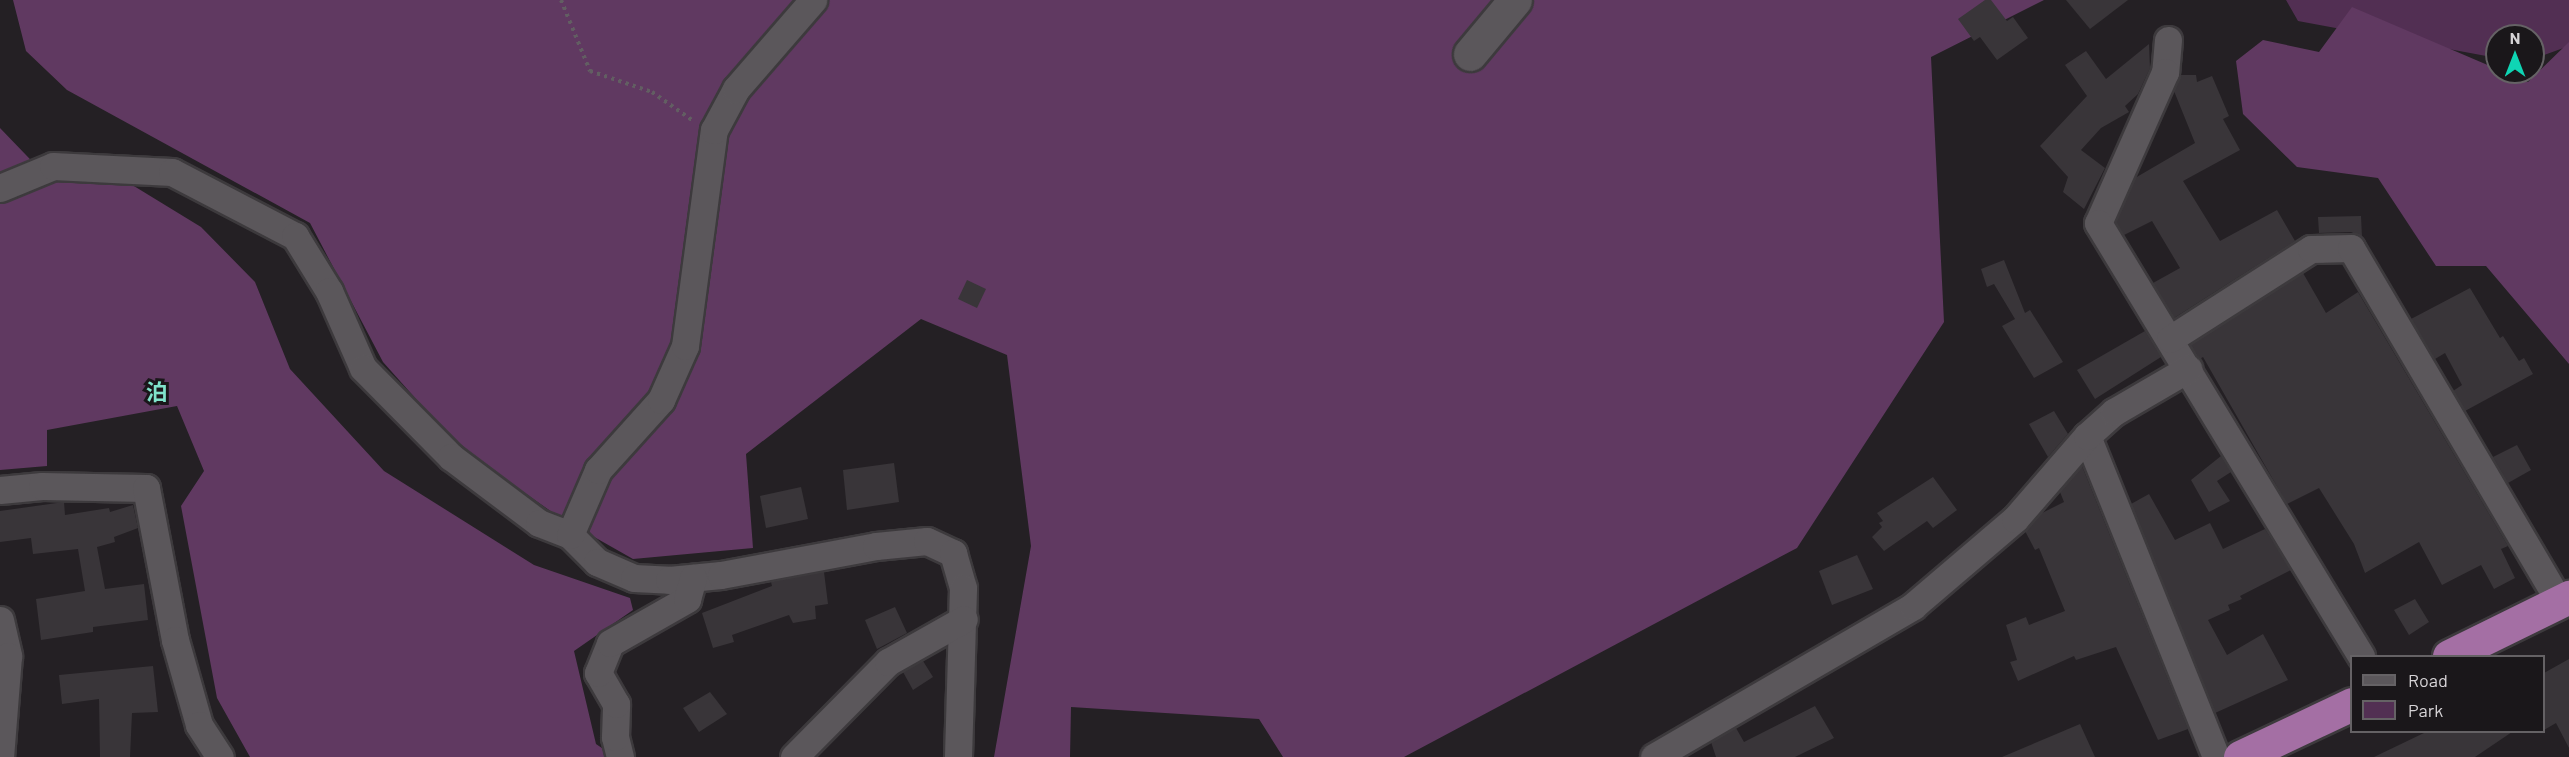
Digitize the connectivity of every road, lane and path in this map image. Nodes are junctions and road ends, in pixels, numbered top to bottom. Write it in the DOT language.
graph roads {
  1 [pos="561,0"];
  2 [pos="813,0"];
  3 [pos="1515,0"];
  4 [pos="2168,40"];
  5 [pos="1470,54"];
  6 [pos="714,130"];
  7 [pos="0,188"];
  8 [pos="2170,339"];
  9 [pos="2188,369"];
  10 [pos="2087,436"];
  11 [pos="0,490"];
  12 [pos="570,536"];
  13 [pos="693,578"];
  14 [pos="2564,600"];
  15 [pos="964,619"];
  16 [pos="0,620"];
  17 [pos="2360,655"];
  18 [pos="2453,655"];
  19 [pos="2350,705"];
  20 [pos="0,757"];
  21 [pos="220,757"];
  22 [pos="620,757"];
  23 [pos="794,757"];
  24 [pos="958,757"];
  25 [pos="1654,757"];
  26 [pos="2216,757"];
  27 [pos="2240,757"];
  1 -- 6 [label="path"];
  2 -- 6 [label="street"];
  3 -- 5 [label="street"];
  4 -- 8 [label="street"];
  6 -- 12 [label="street"];
  7 -- 12 [label="street"];
  8 -- 9 [label="street"];
  8 -- 14 [label="street"];
  9 -- 10 [label="street"];
  9 -- 17 [label="street"];
  10 -- 25 [label="street"];
  10 -- 26 [label="street"];
  11 -- 21 [label="street"];
  12 -- 13 [label="street"];
  13 -- 15 [label="street"];
  13 -- 22 [label="street"];
  14 -- 18 [label="highway"];
  15 -- 23 [label="street"];
  15 -- 24 [label="street"];
  16 -- 20 [label="street"];
  19 -- 27 [label="highway"];
}
